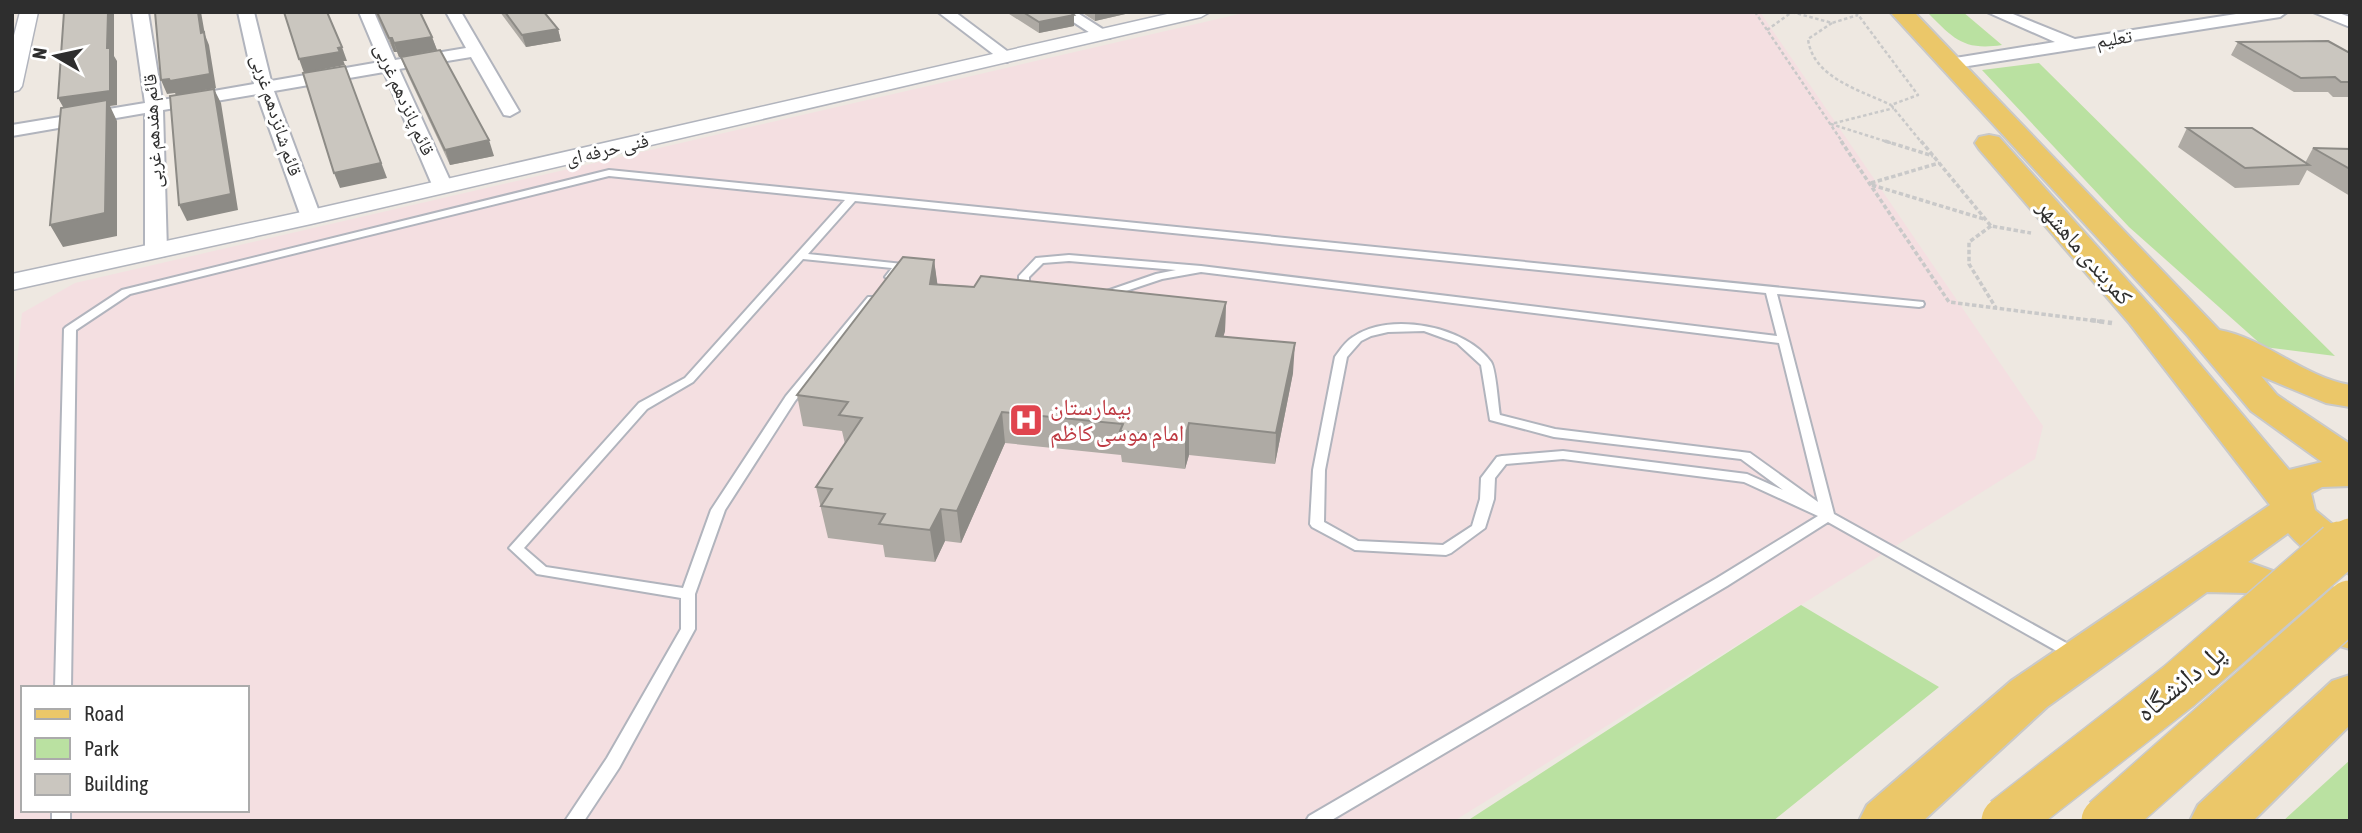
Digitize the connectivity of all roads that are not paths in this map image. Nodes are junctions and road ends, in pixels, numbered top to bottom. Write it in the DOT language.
graph roads {
  1 [pos="29,12"];
  2 [pos="140,12"];
  3 [pos="246,12"];
  4 [pos="366,12"];
  5 [pos="453,12"];
  6 [pos="945,12"];
  7 [pos="1065,12"];
  8 [pos="1901,12"];
  9 [pos="1994,12"];
  10 [pos="2280,12"];
  11 [pos="2320,12"];
  12 [pos="1863,13"];
  13 [pos="1185,14"];
  14 [pos="2162,17"];
  15 [pos="2350,22"];
  16 [pos="2189,26"];
  17 [pos="1104,35"];
  18 [pos="2075,44"];
  19 [pos="475,51"];
  20 [pos="1007,57"];
  21 [pos="1949,64"];
  22 [pos="391,66"];
  23 [pos="12,86"];
  24 [pos="264,88"];
  25 [pos="154,107"];
  26 [pos="510,111"];
  27 [pos="12,131"];
  28 [pos="443,187"];
  29 [pos="853,197"];
  30 [pos="311,217"];
  31 [pos="156,251"];
  32 [pos="800,256"];
  33 [pos="1200,269"];
  34 [pos="12,282"];
  35 [pos="1771,290"];
  36 [pos="1041,291"];
  37 [pos="1091,295"];
  38 [pos="1919,303"];
  39 [pos="2200,329"];
  40 [pos="1784,341"];
  41 [pos="2350,397"];
  42 [pos="2228,421"];
  43 [pos="2293,421"];
  44 [pos="2350,463"];
  45 [pos="2350,473"];
  46 [pos="2290,503"];
  47 [pos="1828,516"];
  48 [pos="2350,538"];
  49 [pos="2350,559"];
  50 [pos="2197,576"];
  51 [pos="688,594"];
  52 [pos="2350,605"];
  53 [pos="2350,632"];
  54 [pos="2080,658"];
  55 [pos="63,686"];
  56 [pos="2350,694"];
  57 [pos="574,821"];
  58 [pos="1315,821"];
  59 [pos="1886,821"];
  60 [pos="2006,821"];
  61 [pos="2106,821"];
  62 [pos="2217,821"];
  1 -- 23 [label="street"];
  2 -- 25 [label="street, قائم هفدهم غربی"];
  3 -- 24 [label="street, قائم شانزدهم غربی"];
  4 -- 22 [label="street, قائم پانزدهم غربی"];
  5 -- 19 [label="street"];
  6 -- 20 [label="street"];
  7 -- 17 [label="street"];
  8 -- 21 [label="main road, کمربندی ماهشهر"];
  9 -- 18 [label="street"];
  10 -- 16 [label="street, تعلیم"];
  11 -- 15 [label="street"];
  12 -- 42 [label="main road, کمربندی ماهشهر"];
  13 -- 17 [label="street, فنی حرفه ای"];
  14 -- 16 [label="street"];
  16 -- 18 [label="street, تعلیم"];
  17 -- 20 [label="street, فنی حرفه ای"];
  18 -- 21 [label="street, تعلیم"];
  19 -- 22 [label="street"];
  19 -- 26 [label="street"];
  20 -- 28 [label="street, فنی حرفه ای"];
  21 -- 39 [label="main road, کمربندی ماهشهر"];
  22 -- 24 [label="street"];
  22 -- 28 [label="street, قائم پانزدهم غربی"];
  24 -- 25 [label="street"];
  24 -- 30 [label="street, قائم شانزدهم غربی"];
  25 -- 27 [label="street"];
  25 -- 31 [label="street, قائم هفدهم غربی"];
  28 -- 30 [label="street, فنی حرفه ای"];
  29 -- 32 [label="lane"];
  29 -- 35 [label="lane"];
  29 -- 55 [label="lane"];
  30 -- 31 [label="street, فنی حرفه ای"];
  31 -- 34 [label="street, فنی حرفه ای"];
  32 -- 51 [label="lane"];
  32 -- 51 [label="lane"];
  33 -- 36 [label="lane"];
  33 -- 37 [label="lane"];
  33 -- 40 [label="lane"];
  35 -- 38 [label="lane"];
  35 -- 40 [label="lane"];
  39 -- 41 [label="main road"];
  39 -- 43 [label="main road, کمربندی ماهشهر"];
  40 -- 47 [label="lane"];
  42 -- 43 [label="main road"];
  42 -- 46 [label="main road, کمربندی ماهشهر"];
  43 -- 44 [label="main road, کمربندی ماهشهر"];
  45 -- 46 [label="main road"];
  46 -- 49 [label="main road, کمربندی ماهشهر"];
  46 -- 50 [label="main road"];
  47 -- 47 [label="lane"];
  47 -- 54 [label="lane"];
  47 -- 58 [label="lane"];
  48 -- 60 [label="main road, پل دانشگاه, bridge"];
  50 -- 53 [label="main road"];
  50 -- 54 [label="main road"];
  51 -- 57 [label="lane"];
  52 -- 61 [label="main road, bridge"];
  54 -- 59 [label="main road"];
  56 -- 62 [label="main road"];
}
